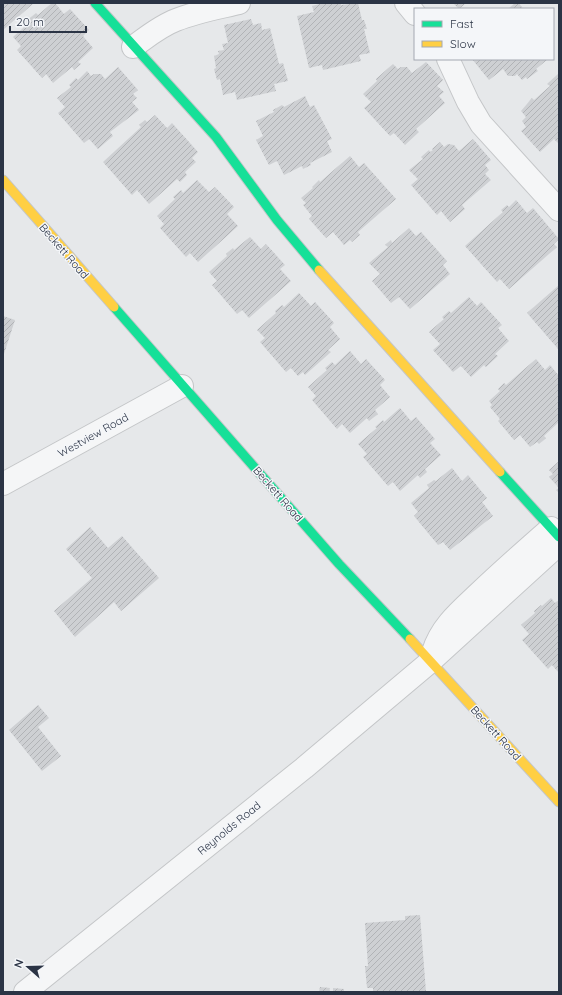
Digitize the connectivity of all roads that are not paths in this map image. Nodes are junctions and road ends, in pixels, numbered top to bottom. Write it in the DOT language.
graph roads {
  1 [pos="95,3"];
  2 [pos="239,3"];
  3 [pos="406,3"];
  4 [pos="414,13"];
  5 [pos="133,47"];
  6 [pos="448,60"];
  7 [pos="3,180"];
  8 [pos="559,210"];
  9 [pos="182,386"];
  10 [pos="3,484"];
  11 [pos="556,536"];
  12 [pos="431,661"];
  13 [pos="559,802"];
  14 [pos="25,992"];
  1 -- 5 [label="street"];
  2 -- 5 [label="street"];
  3 -- 4 [label="street"];
  5 -- 11 [label="street"];
  6 -- 8 [label="street"];
  7 -- 9 [label="street, Beckett Road"];
  9 -- 10 [label="street, Westview Road"];
  9 -- 12 [label="street, Beckett Road"];
  11 -- 12 [label="street, Reynolds Road"];
  12 -- 13 [label="street, Beckett Road"];
  12 -- 14 [label="street, Reynolds Road"];
}
